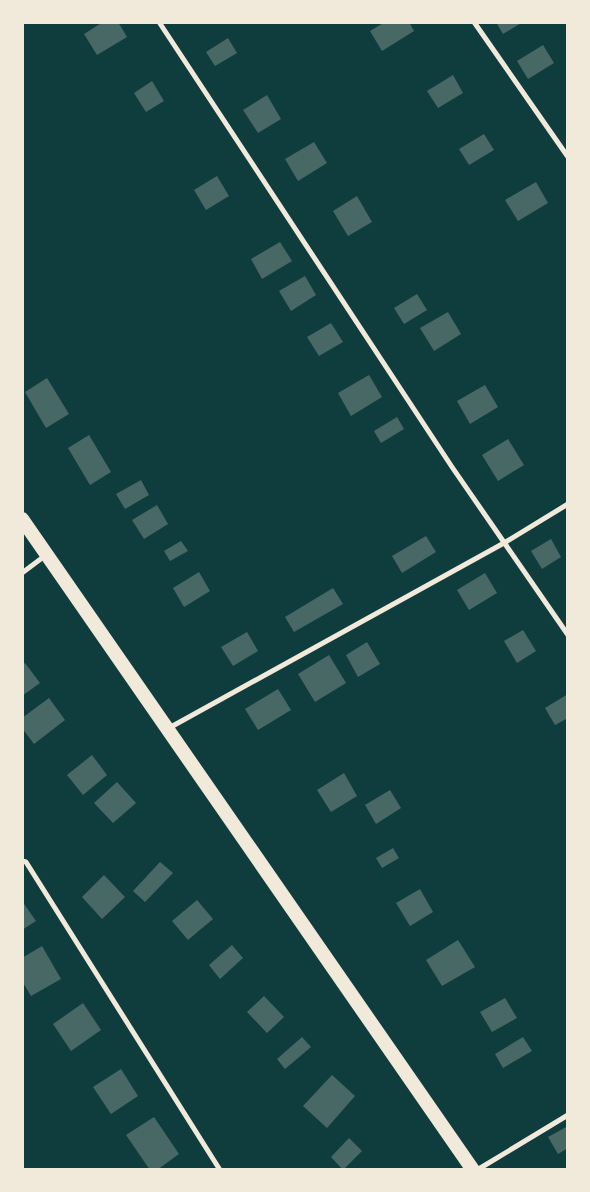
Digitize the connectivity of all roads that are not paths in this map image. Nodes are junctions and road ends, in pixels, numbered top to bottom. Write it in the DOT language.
graph roads {
  1 [pos="158,22"];
  2 [pos="474,22"];
  3 [pos="568,157"];
  4 [pos="568,504"];
  5 [pos="22,519"];
  6 [pos="504,543"];
  7 [pos="47,554"];
  8 [pos="22,574"];
  9 [pos="568,635"];
  10 [pos="168,728"];
  11 [pos="22,861"];
  12 [pos="568,1115"];
  13 [pos="220,1170"];
  14 [pos="473,1170"];
  15 [pos="477,1170"];
  1 -- 6 [label="street"];
  2 -- 3 [label="street"];
  4 -- 6 [label="street"];
  5 -- 7 [label="highway"];
  6 -- 9 [label="street"];
  6 -- 10 [label="street"];
  7 -- 8 [label="street"];
  7 -- 10 [label="highway"];
  10 -- 14 [label="highway"];
  11 -- 13 [label="street"];
  12 -- 15 [label="street"];
}
